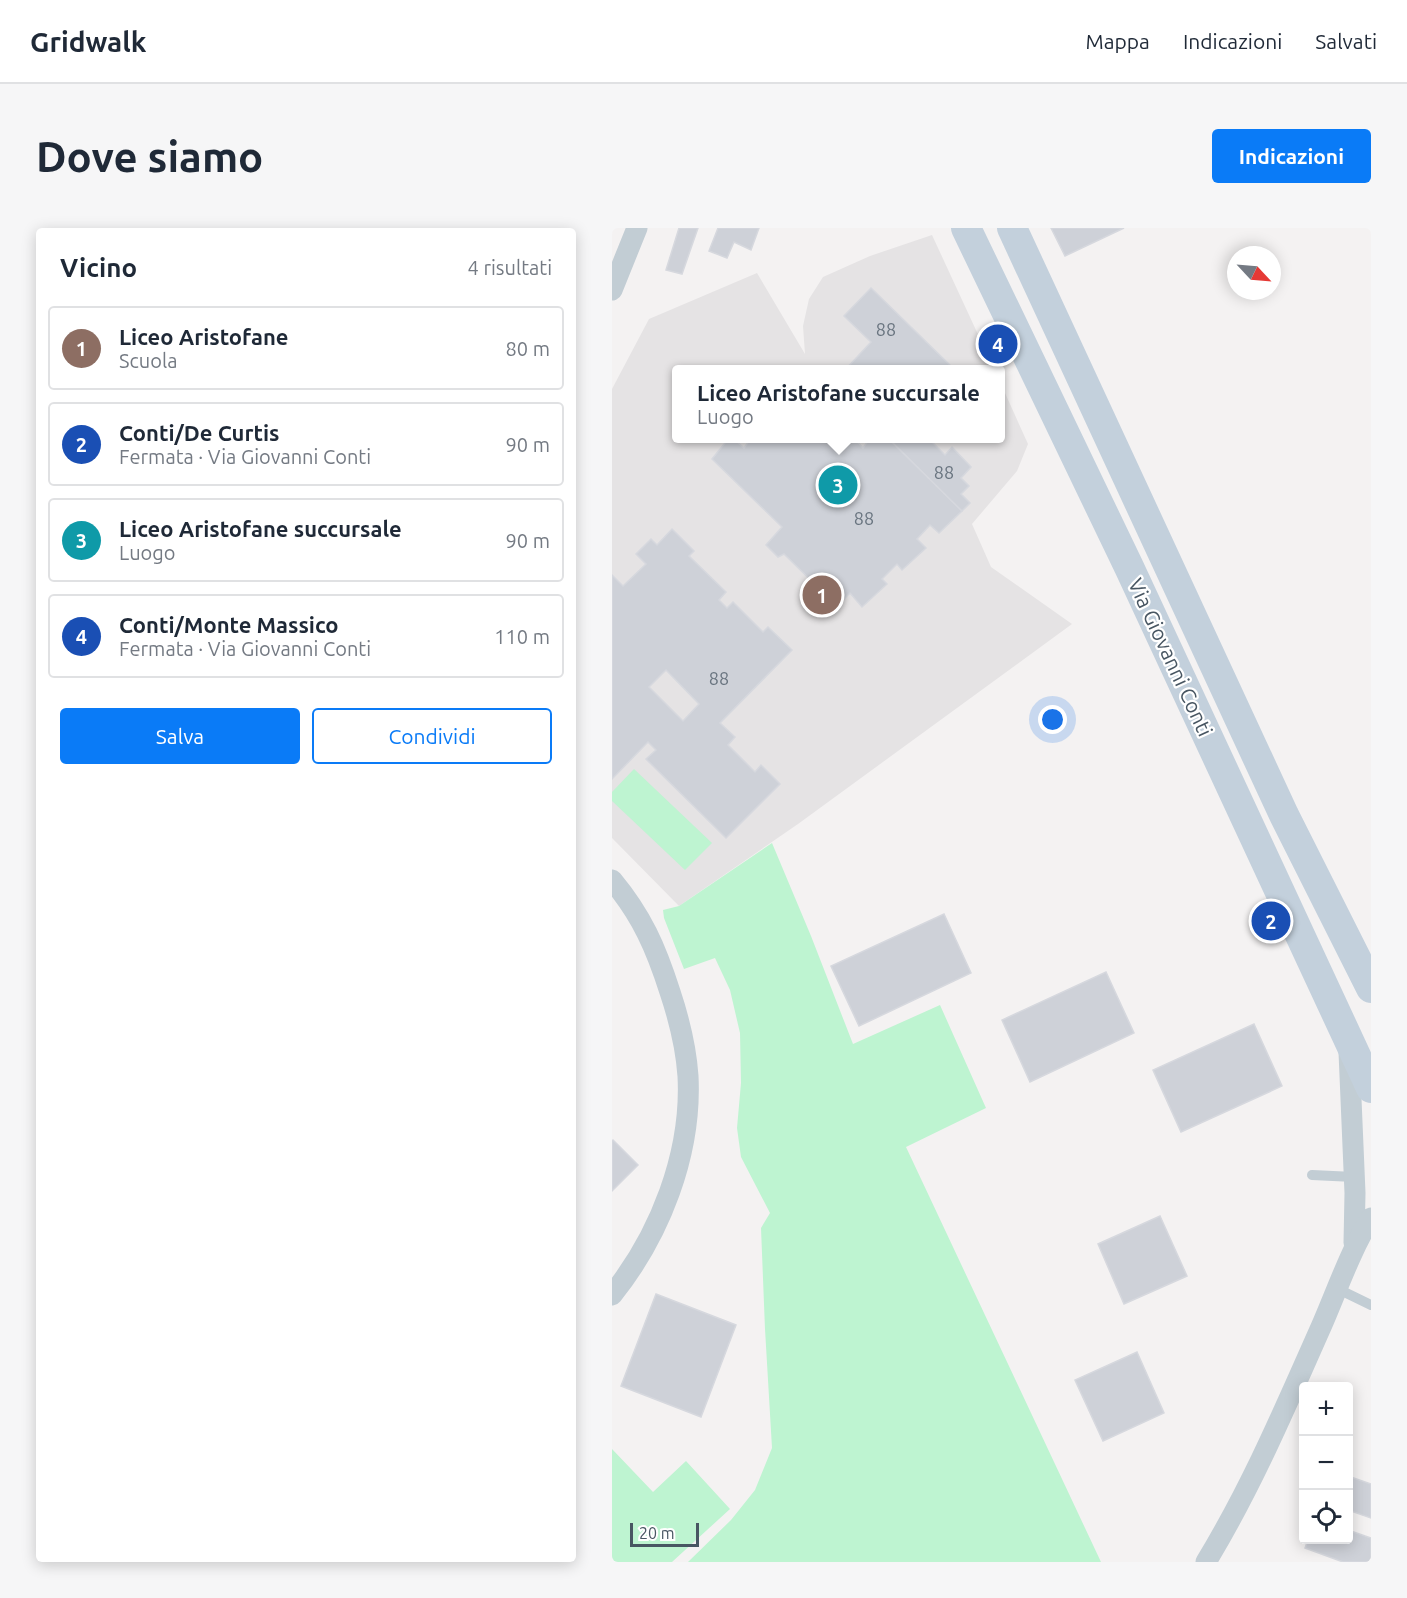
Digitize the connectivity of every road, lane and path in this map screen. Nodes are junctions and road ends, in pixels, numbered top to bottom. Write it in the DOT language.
graph roads {
  1 [pos="637,228"];
  2 [pos="966,228"];
  3 [pos="1012,228"];
  4 [pos="612,290"];
  5 [pos="612,880"];
  6 [pos="1371,988"];
  7 [pos="1348,1040"];
  8 [pos="1371,1088"];
  9 [pos="1312,1175"];
  10 [pos="1354,1177"];
  11 [pos="1371,1218"];
  12 [pos="1354,1250"];
  13 [pos="1338,1289"];
  14 [pos="612,1295"];
  15 [pos="1371,1305"];
  16 [pos="1206,1562"];
  1 -- 4 [label="street"];
  2 -- 7 [label="main road, Via Giovanni Conti"];
  3 -- 6 [label="main road, Via Giovanni Conti"];
  5 -- 14 [label="street"];
  7 -- 8 [label="main road, Via Giovanni Conti"];
  7 -- 10 [label="street"];
  9 -- 10 [label="lane"];
  10 -- 12 [label="street"];
  11 -- 12 [label="street"];
  12 -- 13 [label="street"];
  13 -- 15 [label="lane"];
  13 -- 16 [label="street"];
}
